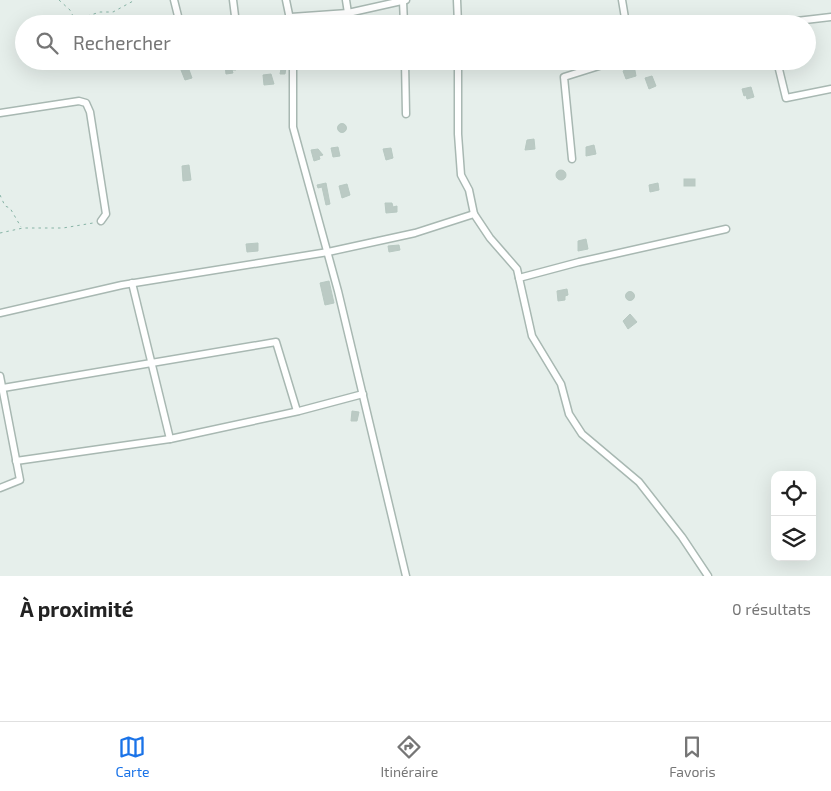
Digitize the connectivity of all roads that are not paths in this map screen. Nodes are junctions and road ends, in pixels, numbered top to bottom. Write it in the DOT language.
graph roads {
  1 [pos="174,0"];
  2 [pos="232,0"];
  3 [pos="286,0"];
  4 [pos="346,0"];
  5 [pos="404,0"];
  6 [pos="457,0"];
  7 [pos="622,0"];
  8 [pos="348,13"];
  9 [pos="178,15"];
  10 [pos="234,15"];
  11 [pos="290,15"];
  12 [pos="332,15"];
  13 [pos="404,15"];
  14 [pos="458,15"];
  15 [pos="624,15"];
  16 [pos="831,16"];
  17 [pos="816,18"];
  18 [pos="293,70"];
  19 [pos="405,70"];
  20 [pos="458,70"];
  21 [pos="586,70"];
  22 [pos="779,70"];
  23 [pos="831,89"];
  24 [pos="0,113"];
  25 [pos="406,114"];
  26 [pos="572,159"];
  27 [pos="474,214"];
  28 [pos="101,221"];
  29 [pos="726,229"];
  30 [pos="328,252"];
  31 [pos="519,278"];
  32 [pos="132,283"];
  33 [pos="0,313"];
  34 [pos="152,363"];
  35 [pos="0,376"];
  36 [pos="2,388"];
  37 [pos="363,394"];
  38 [pos="297,411"];
  39 [pos="170,439"];
  40 [pos="16,461"];
  41 [pos="0,488"];
  42 [pos="406,576"];
  43 [pos="708,576"];
  1 -- 9 [label="street"];
  2 -- 10 [label="street"];
  3 -- 11 [label="street"];
  4 -- 8 [label="street"];
  5 -- 8 [label="street"];
  5 -- 13 [label="street"];
  6 -- 14 [label="street"];
  7 -- 15 [label="street"];
  8 -- 12 [label="street"];
  16 -- 17 [label="street"];
  18 -- 30 [label="street"];
  19 -- 25 [label="street"];
  20 -- 27 [label="street"];
  21 -- 26 [label="street"];
  22 -- 23 [label="street"];
  24 -- 28 [label="street"];
  27 -- 30 [label="street"];
  27 -- 31 [label="street"];
  29 -- 31 [label="street"];
  30 -- 32 [label="street"];
  30 -- 37 [label="street"];
  31 -- 43 [label="street"];
  32 -- 33 [label="street"];
  32 -- 34 [label="street"];
  34 -- 36 [label="street"];
  34 -- 38 [label="street"];
  34 -- 39 [label="street"];
  35 -- 36 [label="street"];
  36 -- 40 [label="street"];
  37 -- 38 [label="street"];
  37 -- 42 [label="street"];
  38 -- 39 [label="street"];
  39 -- 40 [label="street"];
  40 -- 41 [label="street"];
}
